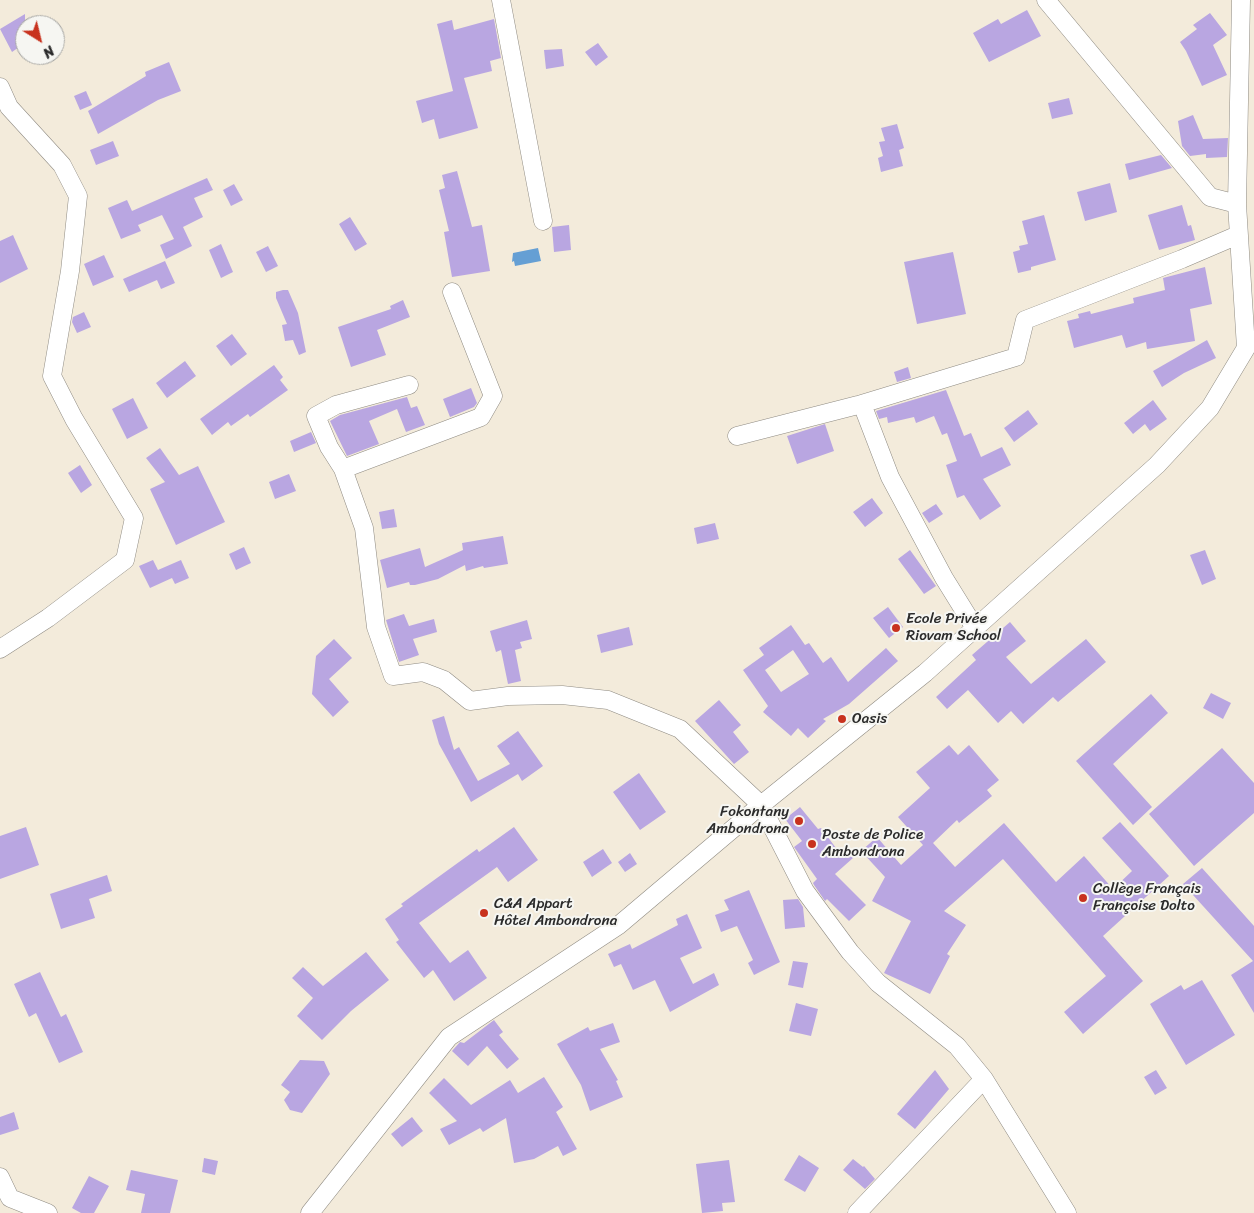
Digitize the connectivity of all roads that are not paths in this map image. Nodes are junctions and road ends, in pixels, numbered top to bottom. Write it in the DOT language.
graph roads {
  1 [pos="501,0"];
  2 [pos="1046,0"];
  3 [pos="1241,0"];
  4 [pos="1247,66"];
  5 [pos="0,87"];
  6 [pos="1246,167"];
  7 [pos="1237,204"];
  8 [pos="544,221"];
  9 [pos="1238,235"];
  10 [pos="452,292"];
  11 [pos="1250,353"];
  12 [pos="408,384"];
  13 [pos="862,404"];
  14 [pos="737,436"];
  15 [pos="343,469"];
  16 [pos="975,628"];
  17 [pos="0,649"];
  18 [pos="761,805"];
  19 [pos="984,1079"];
  20 [pos="0,1177"];
  21 [pos="48,1213"];
  22 [pos="310,1213"];
  23 [pos="857,1213"];
  24 [pos="1067,1213"];
  1 -- 8 [label="street"];
  2 -- 7 [label="street"];
  3 -- 4 [label="street"];
  4 -- 6 [label="street"];
  5 -- 17 [label="street"];
  6 -- 7 [label="street"];
  7 -- 9 [label="street"];
  9 -- 11 [label="street"];
  9 -- 13 [label="street"];
  10 -- 15 [label="street"];
  11 -- 16 [label="street"];
  12 -- 15 [label="street"];
  13 -- 14 [label="street"];
  13 -- 16 [label="street"];
  15 -- 18 [label="street"];
  16 -- 18 [label="street"];
  18 -- 19 [label="street"];
  18 -- 22 [label="street"];
  19 -- 23 [label="street"];
  19 -- 24 [label="street"];
  20 -- 21 [label="street"];
}
